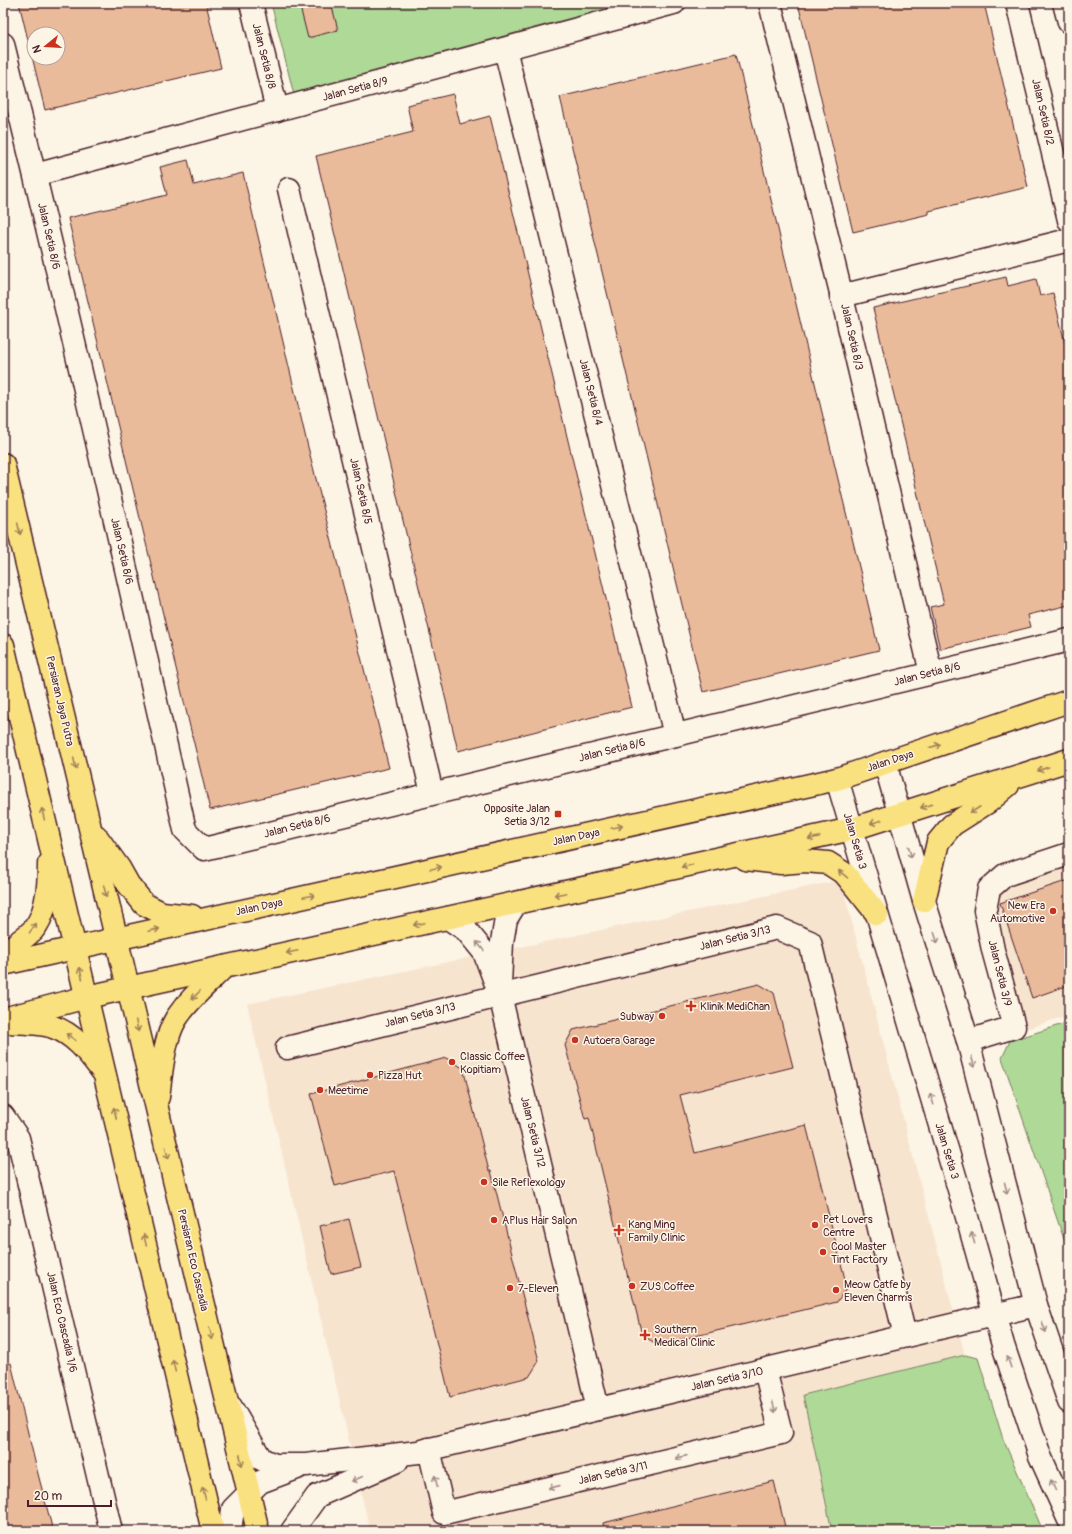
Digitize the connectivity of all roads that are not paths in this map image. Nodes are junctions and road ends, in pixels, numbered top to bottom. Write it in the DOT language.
graph roads {
  1 [pos="251,3"];
  2 [pos="674,3"];
  3 [pos="770,3"];
  4 [pos="1017,3"];
  5 [pos="1064,3"];
  6 [pos="1069,22"];
  7 [pos="3,44"];
  8 [pos="505,49"];
  9 [pos="277,110"];
  10 [pos="35,175"];
  11 [pos="289,189"];
  12 [pos="1069,220"];
  13 [pos="1069,240"];
  14 [pos="841,296"];
  15 [pos="3,464"];
  16 [pos="1069,640"];
  17 [pos="3,645"];
  18 [pos="931,673"];
  19 [pos="1069,701"];
  20 [pos="675,735"];
  21 [pos="1069,760"];
  22 [pos="885,763"];
  23 [pos="1017,777"];
  24 [pos="837,779"];
  25 [pos="432,793"];
  26 [pos="900,814"];
  27 [pos="90,827"];
  28 [pos="852,830"];
  29 [pos="50,840"];
  30 [pos="1069,854"];
  31 [pos="725,857"];
  32 [pos="924,901"];
  33 [pos="516,903"];
  34 [pos="877,914"];
  35 [pos="208,918"];
  36 [pos="448,918"];
  37 [pos="116,939"];
  38 [pos="75,948"];
  39 [pos="3,953"];
  40 [pos="3,964"];
  41 [pos="224,967"];
  42 [pos="128,989"];
  43 [pos="500,995"];
  44 [pos="87,998"];
  45 [pos="3,1020"];
  46 [pos="968,1041"];
  47 [pos="287,1048"];
  48 [pos="106,1076"];
  49 [pos="156,1106"];
  50 [pos="3,1116"];
  51 [pos="1036,1305"];
  52 [pos="995,1315"];
  53 [pos="905,1336"];
  54 [pos="764,1370"];
  55 [pos="226,1397"];
  56 [pos="1069,1402"];
  57 [pos="598,1409"];
  58 [pos="423,1450"];
  59 [pos="306,1465"];
  60 [pos="248,1493"];
  61 [pos="1069,1520"];
  62 [pos="112,1531"];
  63 [pos="213,1531"];
  64 [pos="230,1531"];
  65 [pos="258,1531"];
  66 [pos="292,1531"];
  1 -- 9 [label="street, Jalan Setia 8/8"];
  2 -- 8 [label="street, Jalan Setia 8/9"];
  3 -- 14 [label="street, Jalan Setia 8/3"];
  4 -- 12 [label="street, Jalan Setia 8/2"];
  5 -- 6 [label="street"];
  7 -- 10 [label="street"];
  8 -- 9 [label="street, Jalan Setia 8/9"];
  8 -- 20 [label="street, Jalan Setia 8/4"];
  9 -- 10 [label="street, Jalan Setia 8/9"];
  10 -- 25 [label="street, Jalan Setia 8/6"];
  11 -- 25 [label="street, Jalan Setia 8/5"];
  13 -- 14 [label="street"];
  14 -- 18 [label="street, Jalan Setia 8/3"];
  15 -- 27 [label="main road, Persiaran Jaya Putra, one-way"];
  16 -- 18 [label="street, Jalan Setia 8/6"];
  29 -- 17 [label="main road, one-way"];
  18 -- 20 [label="street, Jalan Setia 8/6"];
  22 -- 19 [label="main road, Jalan Daya, one-way"];
  20 -- 25 [label="street, Jalan Setia 8/6"];
  21 -- 23 [label="main road, one-way"];
  22 -- 24 [label="main road, Jalan Daya"];
  22 -- 26 [label="street"];
  23 -- 26 [label="main road, one-way"];
  23 -- 32 [label="main road, one-way"];
  24 -- 28 [label="street, Jalan Setia 3"];
  35 -- 24 [label="main road, Jalan Daya, one-way"];
  26 -- 28 [label="main road, one-way"];
  26 -- 32 [label="street, one-way"];
  27 -- 35 [label="main road"];
  27 -- 37 [label="main road, Persiaran Jaya Putra, one-way"];
  28 -- 31 [label="main road, one-way"];
  28 -- 34 [label="street, Jalan Setia 3"];
  29 -- 38 [label="main road"];
  39 -- 29 [label="main road, one-way"];
  30 -- 46 [label="street, Jalan Setia 3/9"];
  31 -- 33 [label="main road, one-way"];
  34 -- 31 [label="main road, one-way"];
  32 -- 46 [label="street, one-way"];
  33 -- 36 [label="main road"];
  33 -- 43 [label="street"];
  52 -- 34 [label="street, Jalan Setia 3, one-way"];
  37 -- 35 [label="main road, Jalan Daya, one-way"];
  36 -- 41 [label="main road, one-way"];
  43 -- 36 [label="street, one-way"];
  37 -- 38 [label="main road, Jalan Daya"];
  37 -- 42 [label="main road, Persiaran Jaya Putra"];
  38 -- 40 [label="main road, Jalan Daya"];
  44 -- 38 [label="main road, one-way"];
  41 -- 42 [label="main road"];
  41 -- 49 [label="main road, one-way"];
  42 -- 44 [label="main road"];
  42 -- 49 [label="main road, Persiaran Eco Cascadia, one-way"];
  43 -- 47 [label="street, Jalan Setia 3/13"];
  43 -- 53 [label="street, Jalan Setia 3/13"];
  43 -- 57 [label="street, Jalan Setia 3/12"];
  44 -- 45 [label="main road"];
  44 -- 48 [label="main road"];
  48 -- 45 [label="main road, one-way"];
  46 -- 51 [label="street, one-way"];
  63 -- 48 [label="main road, one-way"];
  49 -- 55 [label="main road, Persiaran Eco Cascadia, one-way"];
  50 -- 62 [label="street, Jalan Eco Cascadia 1/6"];
  51 -- 52 [label="street, Jalan Setia 3/10"];
  51 -- 56 [label="street, one-way"];
  52 -- 53 [label="street, Jalan Setia 3/10"];
  61 -- 52 [label="street, Jalan Setia 3, one-way"];
  53 -- 54 [label="street, Jalan Setia 3/10"];
  54 -- 57 [label="street, Jalan Setia 3/10"];
  54 -- 58 [label="street, Jalan Setia 3/11, one-way"];
  55 -- 59 [label="street"];
  55 -- 60 [label="main road, Persiaran Eco Cascadia, one-way"];
  57 -- 58 [label="street, Jalan Setia 3/10"];
  58 -- 59 [label="street"];
  58 -- 66 [label="street, one-way"];
  59 -- 60 [label="street"];
  60 -- 64 [label="street"];
  60 -- 65 [label="main road, Persiaran Eco Cascadia"];
}
